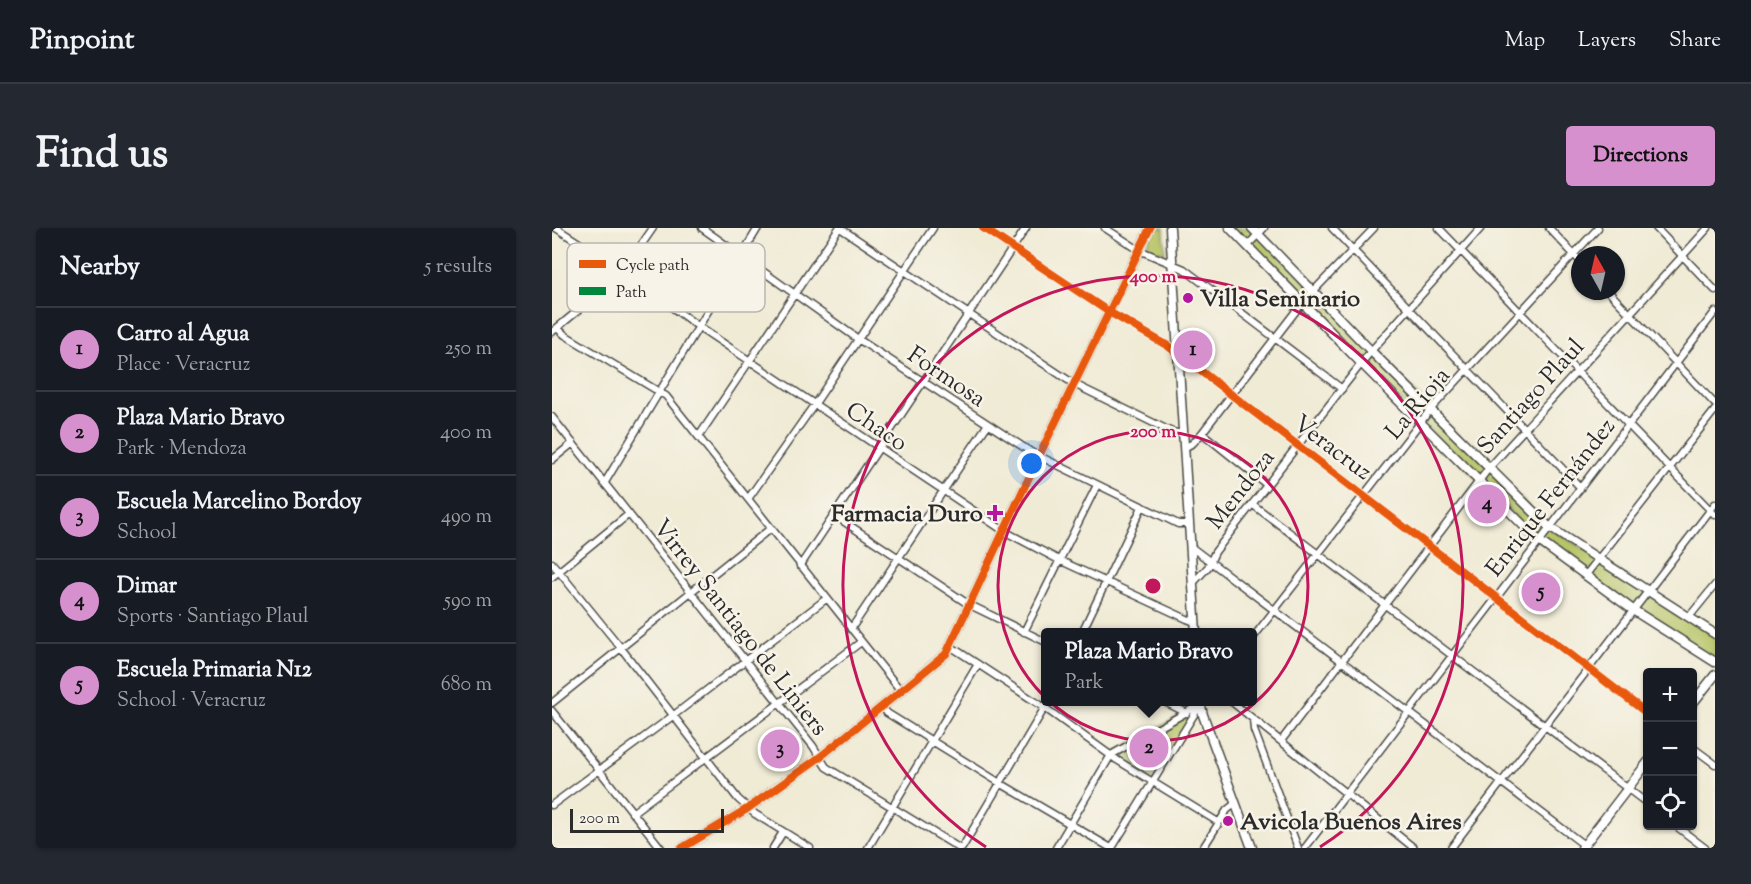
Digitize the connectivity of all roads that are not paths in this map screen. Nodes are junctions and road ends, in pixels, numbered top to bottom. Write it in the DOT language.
graph roads {
  1 [pos="556,228"];
  2 [pos="653,228"];
  3 [pos="702,228"];
  4 [pos="758,228"];
  5 [pos="840,228"];
  6 [pos="933,228"];
  7 [pos="983,228"];
  8 [pos="1026,228"];
  9 [pos="1106,228"];
  10 [pos="1150,228"];
  11 [pos="1170,228"];
  12 [pos="1230,228"];
  13 [pos="1332,228"];
  14 [pos="1374,228"];
  15 [pos="1439,228"];
  16 [pos="1481,228"];
  17 [pos="1549,228"];
  18 [pos="1598,228"];
  19 [pos="1656,228"];
  20 [pos="1708,228"];
  21 [pos="1258,230"];
  22 [pos="579,243"];
  23 [pos="643,243"];
  24 [pos="724,243"];
  25 [pos="749,243"];
  26 [pos="1247,246"];
  27 [pos="1581,246"];
  28 [pos="1012,248"];
  29 [pos="1139,250"];
  30 [pos="1353,251"];
  31 [pos="1461,251"];
  32 [pos="1571,251"];
  33 [pos="1683,256"];
  34 [pos="1571,257"];
  35 [pos="1172,262"];
  36 [pos="765,272"];
  37 [pos="903,272"];
  38 [pos="1715,290"];
  39 [pos="1314,291"];
  40 [pos="794,294"];
  41 [pos="1617,300"];
  42 [pos="1302,303"];
  43 [pos="1409,309"];
  44 [pos="576,312"];
  45 [pos="679,312"];
  46 [pos="708,312"];
  47 [pos="1109,312"];
  48 [pos="1715,312"];
  49 [pos="1520,313"];
  50 [pos="1630,314"];
  51 [pos="968,315"];
  52 [pos="699,327"];
  53 [pos="554,330"];
  54 [pos="1274,337"];
  55 [pos="858,339"];
  56 [pos="1371,351"];
  57 [pos="1177,354"];
  58 [pos="749,361"];
  59 [pos="1677,363"];
  60 [pos="1362,364"];
  61 [pos="1467,370"];
  62 [pos="1576,372"];
  63 [pos="923,380"];
  64 [pos="1074,384"];
  65 [pos="1342,388"];
  66 [pos="659,391"];
  67 [pos="1232,395"];
  68 [pos="1715,404"];
  69 [pos="814,405"];
  70 [pos="1430,410"];
  71 [pos="1715,410"];
  72 [pos="552,417"];
  73 [pos="988,424"];
  74 [pos="1421,424"];
  75 [pos="1628,426"];
  76 [pos="1524,429"];
  77 [pos="1202,433"];
  78 [pos="1183,434"];
  79 [pos="699,436"];
  80 [pos="573,443"];
  81 [pos="1299,446"];
  82 [pos="878,448"];
  83 [pos="1184,448"];
  84 [pos="1038,456"];
  85 [pos="552,460"];
  86 [pos="1488,468"];
  87 [pos="1669,468"];
  88 [pos="1479,480"];
  89 [pos="604,483"];
  90 [pos="1097,485"];
  91 [pos="1267,485"];
  92 [pos="1580,487"];
  93 [pos="942,492"];
  94 [pos="1364,496"];
  95 [pos="748,499"];
  96 [pos="1252,504"];
  97 [pos="1142,507"];
  98 [pos="1713,510"];
  99 [pos="629,514"];
  100 [pos="834,515"];
  101 [pos="1188,524"];
  102 [pos="1549,527"];
  103 [pos="771,528"];
  104 [pos="1004,531"];
  105 [pos="1539,541"];
  106 [pos="1429,545"];
  107 [pos="1191,547"];
  108 [pos="1319,553"];
  109 [pos="898,558"];
  110 [pos="1598,559"];
  111 [pos="1059,560"];
  112 [pos="1211,562"];
  113 [pos="552,563"];
  114 [pos="800,566"];
  115 [pos="559,572"];
  116 [pos="1585,576"];
  117 [pos="552,577"];
  118 [pos="1106,581"];
  119 [pos="1193,583"];
  120 [pos="1715,585"];
  121 [pos="1647,591"];
  122 [pos="692,592"];
  123 [pos="1496,597"];
  124 [pos="826,599"];
  125 [pos="1385,603"];
  126 [pos="968,604"];
  127 [pos="1633,610"];
  128 [pos="1273,611"];
  129 [pos="1689,617"];
  130 [pos="1195,621"];
  131 [pos="1084,628"];
  132 [pos="1196,628"];
  133 [pos="851,629"];
  134 [pos="1024,632"];
  135 [pos="1257,632"];
  136 [pos="1715,634"];
  137 [pos="1041,640"];
  138 [pos="861,642"];
  139 [pos="950,646"];
  140 [pos="621,648"];
  141 [pos="1452,655"];
  142 [pos="746,660"];
  143 [pos="1341,661"];
  144 [pos="1715,662"];
  145 [pos="978,664"];
  146 [pos="1589,668"];
  147 [pos="1715,675"];
  148 [pos="901,691"];
  149 [pos="1697,698"];
  150 [pos="1041,701"];
  151 [pos="552,703"];
  152 [pos="779,704"];
  153 [pos="1046,706"];
  154 [pos="1048,706"];
  155 [pos="1173,706"];
  156 [pos="1196,706"];
  157 [pos="1199,706"];
  158 [pos="1202,706"];
  159 [pos="1237,706"];
  160 [pos="882,707"];
  161 [pos="552,711"];
  162 [pos="1643,711"];
  163 [pos="1187,713"];
  164 [pos="1408,713"];
  165 [pos="674,716"];
  166 [pos="1253,718"];
  167 [pos="1545,726"];
  168 [pos="1281,741"];
  169 [pos="932,742"];
  170 [pos="1697,751"];
  171 [pos="1111,755"];
  172 [pos="820,757"];
  173 [pos="706,758"];
  174 [pos="1715,764"];
  175 [pos="1643,767"];
  176 [pos="598,770"];
  177 [pos="1000,783"];
  178 [pos="1152,783"];
  179 [pos="1500,783"];
  180 [pos="1627,789"];
  181 [pos="1346,794"];
  182 [pos="1643,801"];
  183 [pos="1236,803"];
  184 [pos="552,805"];
  185 [pos="892,808"];
  186 [pos="747,809"];
  187 [pos="632,813"];
  188 [pos="1218,822"];
  189 [pos="1071,825"];
  190 [pos="1682,830"];
  191 [pos="783,831"];
  192 [pos="1583,847"];
  193 [pos="661,848"];
  194 [pos="681,848"];
  195 [pos="773,848"];
  196 [pos="810,848"];
  197 [pos="868,848"];
  198 [pos="960,848"];
  199 [pos="1056,848"];
  200 [pos="1111,848"];
  201 [pos="1203,848"];
  202 [pos="1252,848"];
  203 [pos="1298,848"];
  204 [pos="1305,848"];
  205 [pos="1414,848"];
  206 [pos="1451,848"];
  207 [pos="1705,848"];
  1 -- 22 [label="street, Chaco"];
  2 -- 23 [label="street"];
  3 -- 24 [label="street, Formosa"];
  4 -- 25 [label="street"];
  5 -- 37 [label="street"];
  5 -- 40 [label="street"];
  6 -- 37 [label="street"];
  7 -- 28 [label="street, Veracruz"];
  8 -- 28 [label="street"];
  9 -- 29 [label="street"];
  10 -- 29 [label="main road"];
  11 -- 35 [label="main road"];
  12 -- 26 [label="main road"];
  13 -- 30 [label="street"];
  14 -- 30 [label="street"];
  15 -- 31 [label="street"];
  16 -- 31 [label="street, Mendoza"];
  17 -- 32 [label="street"];
  18 -- 27 [label="street, La Rioja"];
  19 -- 33 [label="street"];
  20 -- 33 [label="street, Santiago Plaul"];
  21 -- 26 [label="street"];
  21 -- 39 [label="main road"];
  26 -- 42 [label="main road"];
  28 -- 47 [label="street, Veracruz"];
  28 -- 51 [label="street"];
  29 -- 35 [label="street"];
  29 -- 47 [label="main road"];
  30 -- 39 [label="street"];
  30 -- 43 [label="street"];
  31 -- 43 [label="street, Mendoza"];
  31 -- 49 [label="street"];
  33 -- 38 [label="street"];
  33 -- 50 [label="street, Santiago Plaul"];
  34 -- 49 [label="street, La Rioja"];
  35 -- 54 [label="street"];
  35 -- 57 [label="main road"];
  36 -- 40 [label="street, Formosa"];
  37 -- 51 [label="street"];
  37 -- 55 [label="street"];
  39 -- 42 [label="street"];
  39 -- 56 [label="main road"];
  40 -- 55 [label="street, Formosa"];
  40 -- 58 [label="street"];
  41 -- 50 [label="street"];
  42 -- 54 [label="street"];
  42 -- 60 [label="main road"];
  43 -- 56 [label="street, Mendoza"];
  43 -- 61 [label="street"];
  44 -- 53 [label="street"];
  45 -- 52 [label="street, Chaco"];
  46 -- 52 [label="street"];
  47 -- 57 [label="street, Veracruz"];
  47 -- 64 [label="main road"];
  48 -- 59 [label="street, Enrique Fernández"];
  49 -- 61 [label="street, La Rioja"];
  49 -- 62 [label="street"];
  50 -- 59 [label="street"];
  50 -- 62 [label="street, Santiago Plaul"];
  51 -- 63 [label="street"];
  51 -- 64 [label="street"];
  52 -- 58 [label="street, Chaco"];
  52 -- 66 [label="street"];
  53 -- 66 [label="street"];
  54 -- 65 [label="street"];
  54 -- 67 [label="street"];
  55 -- 63 [label="street, Formosa"];
  55 -- 69 [label="street"];
  56 -- 60 [label="street, Mendoza"];
  56 -- 70 [label="main road"];
  57 -- 67 [label="street, Veracruz"];
  57 -- 78 [label="main road"];
  58 -- 69 [label="street, Chaco"];
  58 -- 79 [label="street"];
  59 -- 68 [label="street"];
  59 -- 75 [label="street, Enrique Fernández"];
  60 -- 65 [label="street, Mendoza"];
  60 -- 74 [label="main road"];
  61 -- 70 [label="street, La Rioja"];
  61 -- 76 [label="street"];
  62 -- 75 [label="street"];
  62 -- 76 [label="street, Santiago Plaul"];
  63 -- 73 [label="street, Formosa"];
  63 -- 82 [label="street"];
  64 -- 78 [label="street"];
  64 -- 84 [label="main road"];
  65 -- 81 [label="street, Mendoza"];
  66 -- 79 [label="street"];
  66 -- 89 [label="street"];
  67 -- 77 [label="street"];
  67 -- 81 [label="street, Veracruz"];
  69 -- 82 [label="street, Chaco"];
  69 -- 95 [label="street"];
  70 -- 74 [label="street, La Rioja"];
  70 -- 86 [label="main road"];
  71 -- 87 [label="street"];
  72 -- 80 [label="street, Virrey Santiago de Liniers"];
  73 -- 84 [label="street, Formosa"];
  73 -- 93 [label="street"];
  74 -- 88 [label="main road"];
  74 -- 94 [label="street, La Rioja"];
  75 -- 87 [label="street"];
  75 -- 92 [label="street, Enrique Fernández"];
  76 -- 86 [label="street, Santiago Plaul"];
  76 -- 92 [label="street"];
  77 -- 83 [label="street"];
  77 -- 91 [label="street"];
  78 -- 83 [label="main road"];
  79 -- 95 [label="street"];
  80 -- 85 [label="street"];
  80 -- 89 [label="street, Virrey Santiago de Liniers"];
  81 -- 91 [label="street, Mendoza"];
  81 -- 94 [label="street, Veracruz"];
  82 -- 93 [label="street, Chaco"];
  82 -- 100 [label="street"];
  83 -- 101 [label="main road"];
  84 -- 90 [label="street, Formosa"];
  84 -- 104 [label="main road"];
  86 -- 88 [label="street, Santiago Plaul"];
  86 -- 102 [label="main road"];
  87 -- 98 [label="street"];
  87 -- 110 [label="street"];
  88 -- 105 [label="main road"];
  88 -- 106 [label="street, Santiago Plaul"];
  89 -- 99 [label="street, Virrey Santiago de Liniers"];
  90 -- 97 [label="street, Formosa"];
  90 -- 111 [label="street"];
  91 -- 96 [label="street, Mendoza"];
  92 -- 102 [label="street, Enrique Fernández"];
  93 -- 104 [label="street, Chaco"];
  93 -- 109 [label="street"];
  94 -- 106 [label="street, Veracruz"];
  94 -- 108 [label="street, La Rioja"];
  95 -- 103 [label="street"];
  96 -- 108 [label="street"];
  96 -- 112 [label="street, Mendoza"];
  97 -- 101 [label="street, Formosa"];
  97 -- 118 [label="street"];
  98 -- 121 [label="street"];
  99 -- 115 [label="street"];
  99 -- 122 [label="street, Virrey Santiago de Liniers"];
  100 -- 109 [label="street"];
  100 -- 114 [label="street"];
  101 -- 107 [label="main road"];
  102 -- 105 [label="street, Enrique Fernández"];
  102 -- 110 [label="main road"];
  103 -- 114 [label="street"];
  103 -- 122 [label="street"];
  104 -- 111 [label="street, Chaco"];
  104 -- 126 [label="main road"];
  105 -- 116 [label="main road"];
  105 -- 123 [label="street, Enrique Fernández"];
  106 -- 123 [label="street, Veracruz"];
  106 -- 125 [label="street, Santiago Plaul"];
  107 -- 112 [label="street"];
  107 -- 119 [label="main road"];
  108 -- 125 [label="street"];
  108 -- 128 [label="street, La Rioja"];
  109 -- 126 [label="street"];
  109 -- 133 [label="street"];
  110 -- 116 [label="street"];
  110 -- 121 [label="main road"];
  111 -- 118 [label="street, Chaco"];
  111 -- 134 [label="street"];
  112 -- 119 [label="street, Mendoza"];
  112 -- 128 [label="street"];
  113 -- 115 [label="street"];
  114 -- 124 [label="street"];
  115 -- 117 [label="street"];
  115 -- 140 [label="street"];
  116 -- 127 [label="main road"];
  118 -- 130 [label="street, Chaco"];
  118 -- 131 [label="street"];
  119 -- 130 [label="main road"];
  120 -- 129 [label="street"];
  121 -- 127 [label="street"];
  121 -- 129 [label="main road"];
  122 -- 140 [label="street"];
  122 -- 142 [label="street, Virrey Santiago de Liniers"];
  123 -- 141 [label="street, Enrique Fernández"];
  123 -- 146 [label="street, Veracruz"];
  124 -- 133 [label="street"];
  124 -- 142 [label="street"];
  125 -- 141 [label="street"];
  125 -- 143 [label="street, Santiago Plaul"];
  126 -- 134 [label="street"];
  126 -- 139 [label="main road"];
  127 -- 144 [label="main road"];
  127 -- 146 [label="street"];
  128 -- 135 [label="street, La Rioja"];
  128 -- 143 [label="street"];
  129 -- 136 [label="main road"];
  130 -- 132 [label="main road"];
  133 -- 138 [label="street"];
  134 -- 137 [label="street"];
  138 -- 148 [label="street"];
  138 -- 152 [label="street"];
  139 -- 145 [label="street"];
  139 -- 148 [label="main road"];
  140 -- 151 [label="street"];
  140 -- 165 [label="street"];
  141 -- 164 [label="street, Enrique Fernández"];
  141 -- 167 [label="street"];
  142 -- 152 [label="street, Virrey Santiago de Liniers"];
  142 -- 165 [label="street"];
  143 -- 164 [label="street"];
  143 -- 168 [label="street, Santiago Plaul"];
  145 -- 150 [label="street"];
  145 -- 169 [label="street"];
  146 -- 162 [label="street, Veracruz"];
  146 -- 167 [label="street"];
  147 -- 149 [label="main road"];
  148 -- 160 [label="main road"];
  152 -- 172 [label="street, Virrey Santiago de Liniers"];
  152 -- 173 [label="street"];
  153 -- 177 [label="street"];
  154 -- 171 [label="street"];
  155 -- 163 [label="street"];
  156 -- 163 [label="street"];
  157 -- 178 [label="street"];
  158 -- 183 [label="main road"];
  159 -- 166 [label="street"];
  160 -- 169 [label="street"];
  160 -- 172 [label="main road"];
  161 -- 176 [label="street"];
  163 -- 171 [label="street"];
  164 -- 179 [label="street"];
  164 -- 181 [label="street, Enrique Fernández"];
  165 -- 173 [label="street"];
  165 -- 176 [label="street"];
  166 -- 168 [label="street"];
  166 -- 203 [label="street"];
  167 -- 179 [label="street"];
  167 -- 180 [label="street"];
  168 -- 181 [label="street"];
  169 -- 177 [label="street"];
  169 -- 185 [label="street"];
  170 -- 174 [label="street"];
  171 -- 178 [label="street"];
  171 -- 189 [label="street"];
  172 -- 185 [label="street, Virrey Santiago de Liniers"];
  172 -- 186 [label="main road"];
  173 -- 186 [label="street"];
  173 -- 187 [label="street"];
  175 -- 180 [label="main road"];
  176 -- 184 [label="street"];
  176 -- 187 [label="street"];
  177 -- 189 [label="street"];
  177 -- 198 [label="street"];
  178 -- 188 [label="street"];
  178 -- 200 [label="street"];
  179 -- 192 [label="street"];
  179 -- 206 [label="street"];
  180 -- 182 [label="street"];
  180 -- 192 [label="main road"];
  181 -- 204 [label="street, Enrique Fernández"];
  181 -- 205 [label="street"];
  183 -- 188 [label="street"];
  183 -- 202 [label="main road"];
  185 -- 197 [label="street"];
  185 -- 198 [label="street, Virrey Santiago de Liniers"];
  186 -- 191 [label="street"];
  186 -- 194 [label="main road"];
  187 -- 193 [label="street"];
  188 -- 201 [label="street"];
  189 -- 199 [label="street"];
  189 -- 200 [label="street"];
  190 -- 207 [label="street"];
  191 -- 195 [label="street"];
  191 -- 196 [label="street"];
}
